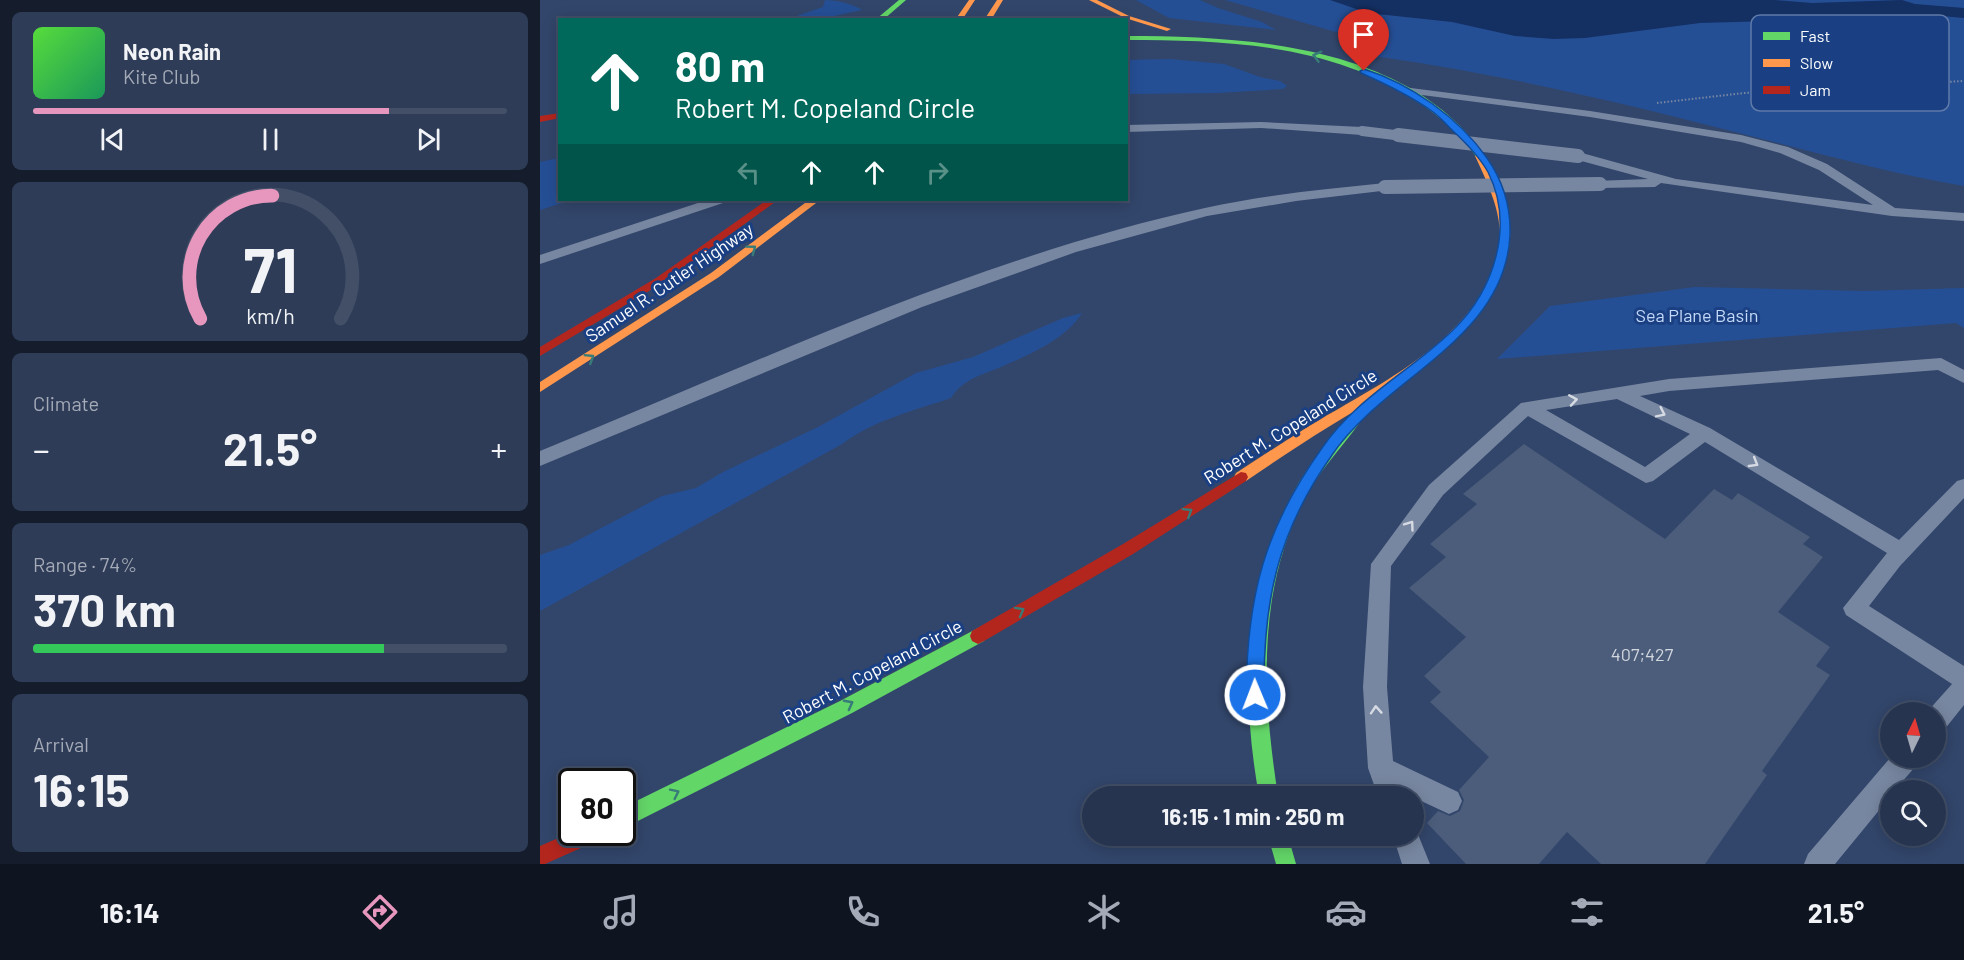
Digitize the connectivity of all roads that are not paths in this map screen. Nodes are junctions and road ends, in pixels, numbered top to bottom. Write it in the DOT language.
graph roads {
  1 [pos="903,0"];
  2 [pos="972,0"];
  3 [pos="1000,0"];
  4 [pos="1092,0"];
  5 [pos="880,18"];
  6 [pos="959,18"];
  7 [pos="988,18"];
  8 [pos="1128,38"];
  9 [pos="1216,39"];
  10 [pos="1403,90"];
  11 [pos="558,115"];
  12 [pos="540,119"];
  13 [pos="1128,129"];
  14 [pos="1675,183"];
  15 [pos="715,201"];
  16 [pos="772,201"];
  17 [pos="814,201"];
  18 [pos="1892,212"];
  19 [pos="1964,217"];
  20 [pos="540,260"];
  21 [pos="540,352"];
  22 [pos="1406,373"];
  23 [pos="1964,377"];
  24 [pos="540,388"];
  25 [pos="1619,393"];
  26 [pos="1527,407"];
  27 [pos="1704,433"];
  28 [pos="540,459"];
  29 [pos="1964,486"];
  30 [pos="1902,552"];
  31 [pos="1964,679"];
  32 [pos="1964,687"];
  33 [pos="1946,709"];
  34 [pos="1380,768"];
  35 [pos="1898,768"];
  36 [pos="1266,786"];
  37 [pos="1387,786"];
  38 [pos="1449,801"];
  39 [pos="636,812"];
  40 [pos="562,846"];
  41 [pos="1281,846"];
  42 [pos="1410,846"];
  43 [pos="540,856"];
  44 [pos="1286,864"];
  45 [pos="1416,864"];
  46 [pos="1818,864"];
  1 -- 5 [label="highway"];
  2 -- 6 [label="highway"];
  3 -- 7 [label="highway"];
  4 -- 9 [label="highway"];
  8 -- 9 [label="highway, Robert M. Copeland Circle"];
  10 -- 9 [label="highway, Robert M. Copeland Circle, one-way"];
  10 -- 18 [label="lane"];
  10 -- 22 [label="highway, Robert M. Copeland Circle"];
  11 -- 12 [label="highway"];
  13 -- 14 [label="lane, bridge"];
  14 -- 18 [label="lane"];
  14 -- 28 [label="lane, bridge"];
  15 -- 20 [label="lane"];
  16 -- 21 [label="highway, Samuel R. Cutler Highway"];
  24 -- 17 [label="highway, Samuel R. Cutler Highway, one-way"];
  18 -- 19 [label="lane"];
  22 -- 36 [label="highway"];
  39 -- 22 [label="highway, Robert M. Copeland Circle, one-way"];
  23 -- 25 [label="lane"];
  26 -- 25 [label="lane, one-way"];
  25 -- 27 [label="lane, one-way"];
  26 -- 27 [label="lane"];
  34 -- 26 [label="lane, one-way"];
  27 -- 30 [label="lane, one-way"];
  29 -- 30 [label="lane"];
  30 -- 31 [label="lane"];
  32 -- 33 [label="lane"];
  34 -- 37 [label="lane"];
  34 -- 38 [label="lane"];
  35 -- 46 [label="lane"];
  40 -- 43 [label="highway"];
  41 -- 44 [label="highway"];
  42 -- 45 [label="lane"];
}
